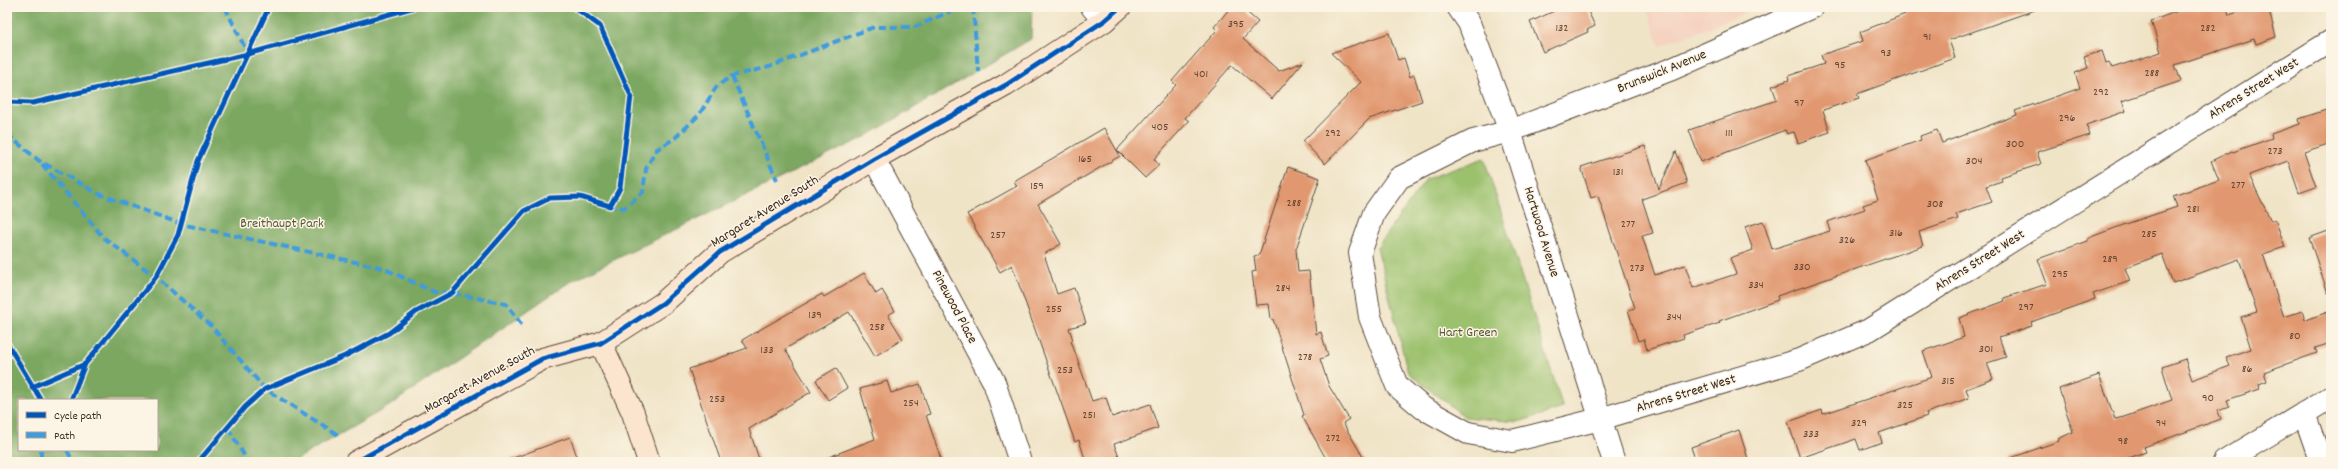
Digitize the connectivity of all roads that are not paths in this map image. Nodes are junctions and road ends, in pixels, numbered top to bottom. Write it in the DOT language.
graph roads {
  1 [pos="1120,7"];
  2 [pos="1458,7"];
  3 [pos="1812,7"];
  4 [pos="1098,14"];
  5 [pos="2331,41"];
  6 [pos="1510,131"];
  7 [pos="874,159"];
  8 [pos="601,343"];
  9 [pos="2331,397"];
  10 [pos="2304,413"];
  11 [pos="1600,419"];
  12 [pos="356,462"];
  13 [pos="649,462"];
  14 [pos="1020,462"];
  15 [pos="1614,462"];
  16 [pos="2224,462"];
  17 [pos="2321,462"];
  1 -- 4 [label="street, Margaret Avenue South"];
  2 -- 6 [label="street, Hartwood Avenue"];
  3 -- 6 [label="street, Brunswick Avenue"];
  4 -- 7 [label="street, Margaret Avenue South"];
  5 -- 11 [label="street, Ahrens Street West"];
  6 -- 11 [label="street, Hartwood Avenue"];
  6 -- 11 [label="street, Brunswick Avenue"];
  7 -- 8 [label="street, Margaret Avenue South"];
  7 -- 14 [label="street, Pinewood Place"];
  8 -- 12 [label="street, Margaret Avenue South"];
  8 -- 13 [label="street"];
  9 -- 10 [label="street"];
  10 -- 16 [label="street"];
  10 -- 17 [label="street"];
  11 -- 15 [label="street, Hartwood Avenue"];
}
